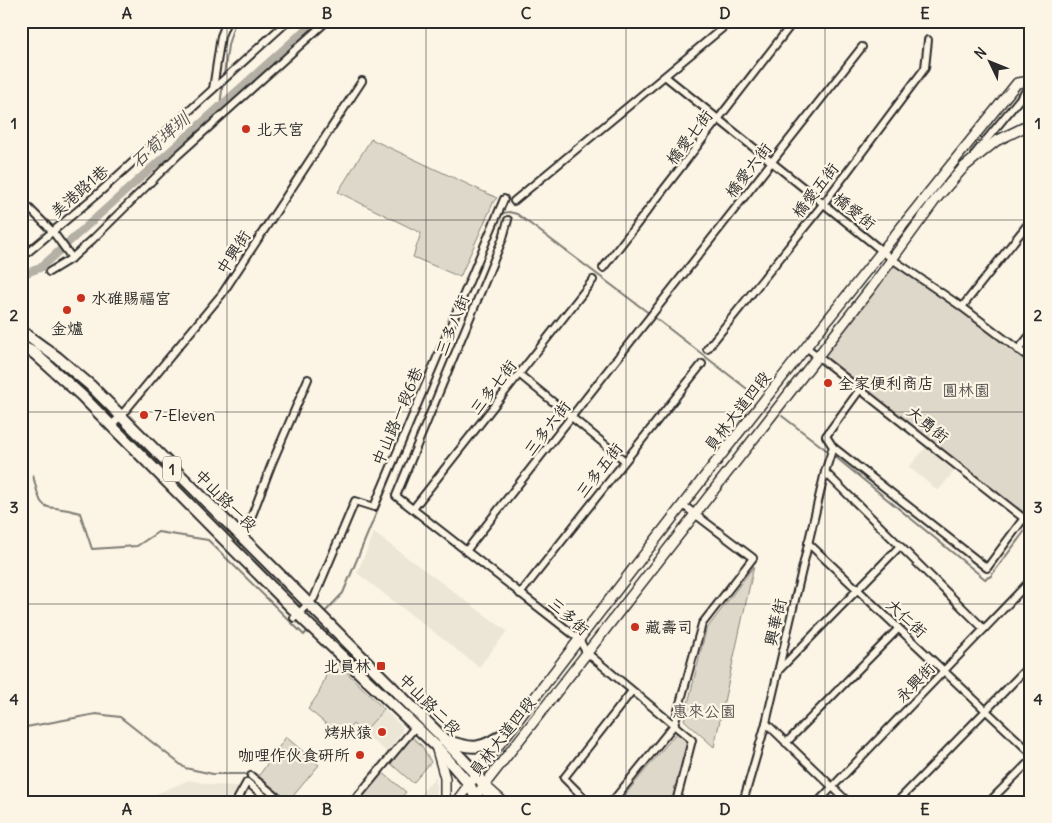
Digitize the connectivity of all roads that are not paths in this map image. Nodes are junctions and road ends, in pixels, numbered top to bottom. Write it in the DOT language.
graph roads {
  1 [pos="227,21"];
  2 [pos="288,21"];
  3 [pos="327,21"];
  4 [pos="731,21"];
  5 [pos="794,21"];
  6 [pos="928,40"];
  7 [pos="862,47"];
  8 [pos="666,77"];
  9 [pos="1031,80"];
  10 [pos="362,81"];
  11 [pos="1031,85"];
  12 [pos="213,89"];
  13 [pos="1028,92"];
  14 [pos="720,119"];
  15 [pos="1031,124"];
  16 [pos="771,162"];
  17 [pos="964,167"];
  18 [pos="504,199"];
  19 [pos="21,200"];
  20 [pos="514,201"];
  21 [pos="824,203"];
  22 [pos="508,220"];
  23 [pos="1031,220"];
  24 [pos="53,232"];
  25 [pos="883,251"];
  26 [pos="21,258"];
  27 [pos="72,258"];
  28 [pos="892,260"];
  29 [pos="603,268"];
  30 [pos="49,272"];
  31 [pos="593,280"];
  32 [pos="962,307"];
  33 [pos="647,322"];
  34 [pos="21,332"];
  35 [pos="1031,334"];
  36 [pos="21,346"];
  37 [pos="806,347"];
  38 [pos="707,349"];
  39 [pos="1018,350"];
  40 [pos="817,356"];
  41 [pos="1031,359"];
  42 [pos="702,364"];
  43 [pos="520,375"];
  44 [pos="308,379"];
  45 [pos="861,388"];
  46 [pos="120,417"];
  47 [pos="572,418"];
  48 [pos="111,425"];
  49 [pos="833,448"];
  50 [pos="624,460"];
  51 [pos="825,472"];
  52 [pos="396,496"];
  53 [pos="683,505"];
  54 [pos="413,509"];
  55 [pos="694,515"];
  56 [pos="1027,521"];
  57 [pos="243,538"];
  58 [pos="808,543"];
  59 [pos="899,546"];
  60 [pos="466,551"];
  61 [pos="1031,580"];
  62 [pos="858,590"];
  63 [pos="520,594"];
  64 [pos="308,604"];
  65 [pos="296,616"];
  66 [pos="333,629"];
  67 [pos="898,629"];
  68 [pos="984,629"];
  69 [pos="324,639"];
  70 [pos="579,639"];
  71 [pos="783,648"];
  72 [pos="586,652"];
  73 [pos="796,653"];
  74 [pos="1031,664"];
  75 [pos="944,671"];
  76 [pos="778,672"];
  77 [pos="632,691"];
  78 [pos="984,710"];
  79 [pos="766,723"];
  80 [pos="674,725"];
  81 [pos="416,726"];
  82 [pos="506,732"];
  83 [pos="440,743"];
  84 [pos="786,743"];
  85 [pos="1031,753"];
  86 [pos="1031,760"];
  87 [pos="476,773"];
  88 [pos="249,779"];
  89 [pos="469,784"];
  90 [pos="484,784"];
  91 [pos="832,787"];
  92 [pos="475,799"];
  93 [pos="236,802"];
  94 [pos="271,802"];
  95 [pos="283,802"];
  96 [pos="353,802"];
  97 [pos="445,802"];
  98 [pos="456,802"];
  99 [pos="485,802"];
  100 [pos="491,802"];
  101 [pos="504,802"];
  102 [pos="588,802"];
  103 [pos="612,802"];
  104 [pos="676,802"];
  105 [pos="743,802"];
  106 [pos="818,802"];
  107 [pos="848,802"];
  108 [pos="897,802"];
  109 [pos="989,802"];
  1 -- 12 [label="street"];
  2 -- 12 [label="street, 美港路1巷"];
  3 -- 27 [label="street"];
  4 -- 8 [label="street"];
  5 -- 14 [label="street, 橋愛七街"];
  6 -- 21 [label="street, 橋愛五街"];
  7 -- 16 [label="street, 橋愛六街"];
  8 -- 14 [label="street, 橋愛街"];
  8 -- 20 [label="street"];
  9 -- 25 [label="main road, 員林大道四段"];
  10 -- 46 [label="street, 中興街"];
  11 -- 13 [label="street"];
  12 -- 24 [label="street, 美港路1巷"];
  13 -- 17 [label="street"];
  14 -- 16 [label="street, 橋愛街"];
  14 -- 29 [label="street, 橋愛七街"];
  15 -- 17 [label="main road, 員林大道四段"];
  16 -- 21 [label="street, 橋愛街"];
  16 -- 33 [label="street, 橋愛六街"];
  17 -- 28 [label="main road, 員林大道四段"];
  18 -- 64 [label="street, 中山路一段6巷"];
  19 -- 24 [label="street"];
  21 -- 25 [label="street, 橋愛街"];
  21 -- 38 [label="street, 橋愛五街"];
  22 -- 52 [label="street, 三多八街"];
  23 -- 32 [label="street"];
  24 -- 26 [label="street, 美港路1巷"];
  24 -- 27 [label="street"];
  25 -- 28 [label="street, 橋愛街"];
  25 -- 37 [label="main road, 員林大道四段"];
  27 -- 30 [label="street"];
  28 -- 32 [label="street, 橋愛街"];
  28 -- 40 [label="main road, 員林大道四段"];
  31 -- 43 [label="street, 三多七街"];
  32 -- 39 [label="street, 橋愛街"];
  33 -- 47 [label="street, 三多六街"];
  34 -- 46 [label="main road, 中山路一段 / 1"];
  35 -- 39 [label="street"];
  36 -- 48 [label="main road, 中山路一段 / 1"];
  37 -- 40 [label="street, 大勇街"];
  37 -- 53 [label="main road, 員林大道四段"];
  39 -- 41 [label="street, 橋愛街"];
  40 -- 45 [label="street, 大勇街"];
  40 -- 55 [label="main road, 員林大道四段"];
  42 -- 50 [label="street, 三多五街"];
  43 -- 47 [label="street"];
  43 -- 54 [label="street, 三多七街"];
  44 -- 57 [label="street"];
  45 -- 49 [label="street"];
  45 -- 56 [label="street, 大勇街"];
  46 -- 48 [label="street, 中興街"];
  46 -- 57 [label="main road, 中山路一段 / 1"];
  47 -- 50 [label="street"];
  47 -- 60 [label="street, 三多六街"];
  48 -- 65 [label="main road, 中山路一段 / 1"];
  49 -- 51 [label="street, 興華街"];
  49 -- 56 [label="street"];
  50 -- 63 [label="street, 三多五街"];
  51 -- 58 [label="street, 興華街"];
  51 -- 59 [label="street"];
  52 -- 54 [label="street, 三多街"];
  53 -- 55 [label="street"];
  53 -- 70 [label="main road, 員林大道四段"];
  54 -- 60 [label="street, 三多街"];
  55 -- 72 [label="main road, 員林大道四段"];
  55 -- 80 [label="street"];
  57 -- 64 [label="main road, 中山路一段 / 1"];
  58 -- 62 [label="street, 大仁街"];
  58 -- 71 [label="street, 興華街"];
  59 -- 62 [label="street"];
  59 -- 68 [label="street"];
  60 -- 63 [label="street, 三多街"];
  61 -- 68 [label="street, 永興街"];
  62 -- 67 [label="street, 大仁街"];
  62 -- 73 [label="street"];
  63 -- 70 [label="street, 三多街"];
  64 -- 65 [label="street, 中山路一段6巷"];
  64 -- 66 [label="main road, 中山路一段 / 1"];
  65 -- 69 [label="main road, 中山路一段 / 1"];
  66 -- 83 [label="main road, 中山路二段 / 1"];
  67 -- 75 [label="street, 大仁街"];
  67 -- 84 [label="street"];
  68 -- 75 [label="street, 永興街"];
  69 -- 81 [label="main road, 中山路二段 / 1"];
  70 -- 72 [label="street, 三多街"];
  70 -- 82 [label="main road, 員林大道四段"];
  71 -- 73 [label="street"];
  71 -- 76 [label="street, 興華街"];
  72 -- 77 [label="street, 三多街"];
  72 -- 90 [label="main road, 員林大道四段"];
  73 -- 76 [label="street"];
  74 -- 78 [label="street"];
  75 -- 78 [label="street, 大仁街"];
  75 -- 91 [label="street, 永興街"];
  76 -- 79 [label="street, 興華街"];
  77 -- 80 [label="street, 三多街"];
  77 -- 102 [label="street"];
  78 -- 85 [label="street, 大仁街"];
  78 -- 108 [label="street"];
  79 -- 84 [label="street"];
  79 -- 105 [label="street, 興華街"];
  80 -- 103 [label="street"];
  80 -- 104 [label="street, 三多街"];
  81 -- 83 [label="main road, 中山路二段 / 1"];
  81 -- 96 [label="street"];
  82 -- 83 [label="main road"];
  82 -- 87 [label="main road, 員林大道四段"];
  83 -- 87 [label="main road, 中山路二段 / 1"];
  83 -- 89 [label="main road, 中山路二段 / 1"];
  83 -- 97 [label="main road"];
  84 -- 91 [label="street"];
  86 -- 109 [label="street"];
  87 -- 89 [label="main road, 員林大道四段"];
  87 -- 90 [label="main road, 中山路二段 / 1"];
  88 -- 93 [label="street"];
  88 -- 94 [label="street"];
  88 -- 95 [label="street"];
  89 -- 92 [label="main road, 中山路二段 / 1"];
  89 -- 98 [label="main road, 員林大道四段"];
  90 -- 92 [label="main road, 員林大道四段"];
  90 -- 100 [label="main road, 1"];
  90 -- 101 [label="street, 中山路二段"];
  91 -- 106 [label="street, 永興街"];
  91 -- 107 [label="street"];
  92 -- 99 [label="street, 中山路二段 / 1"];
}
